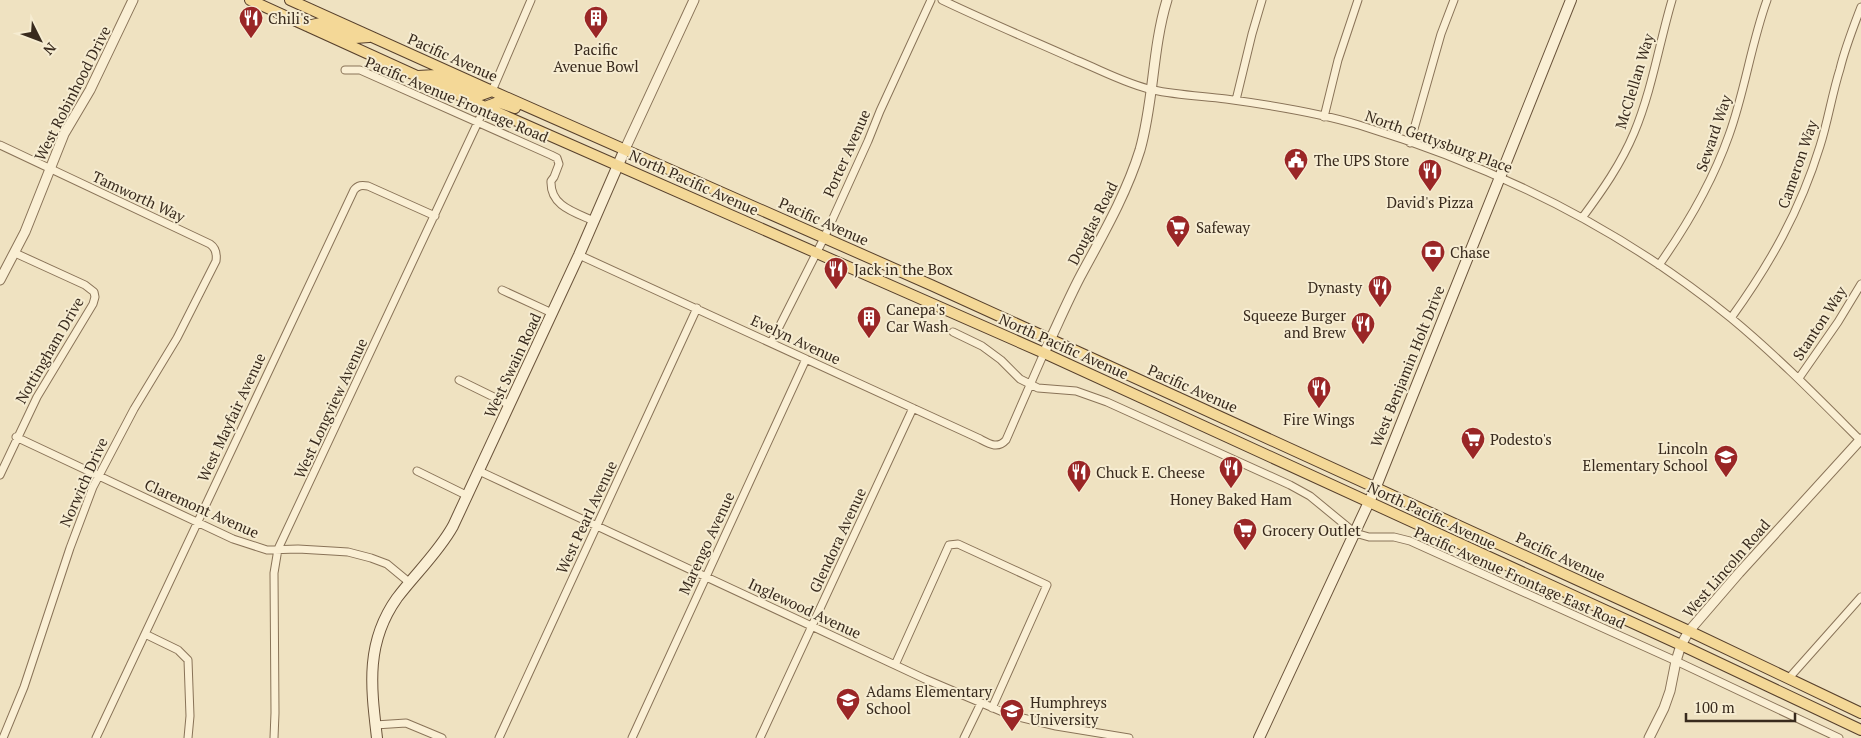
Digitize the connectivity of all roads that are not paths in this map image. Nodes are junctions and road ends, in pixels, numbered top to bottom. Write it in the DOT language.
graph roads {
  1 [pos="133,0"];
  2 [pos="250,0"];
  3 [pos="290,0"];
  4 [pos="531,0"];
  5 [pos="694,0"];
  6 [pos="932,0"];
  7 [pos="942,0"];
  8 [pos="1166,0"];
  9 [pos="1262,0"];
  10 [pos="1358,0"];
  11 [pos="1454,0"];
  12 [pos="1571,0"];
  13 [pos="1672,0"];
  14 [pos="1767,0"];
  15 [pos="1861,8"];
  16 [pos="307,26"];
  17 [pos="370,37"];
  18 [pos="345,70"];
  19 [pos="418,76"];
  20 [pos="1151,89"];
  21 [pos="492,91"];
  22 [pos="1236,100"];
  23 [pos="485,107"];
  24 [pos="539,112"];
  25 [pos="1324,117"];
  26 [pos="479,123"];
  27 [pos="1410,143"];
  28 [pos="0,145"];
  29 [pos="625,149"];
  30 [pos="618,165"];
  31 [pos="49,168"];
  32 [pos="1499,177"];
  33 [pos="435,216"];
  34 [pos="1582,218"];
  35 [pos="594,222"];
  36 [pos="824,238"];
  37 [pos="216,251"];
  38 [pos="816,252"];
  39 [pos="15,253"];
  40 [pos="579,255"];
  41 [pos="1659,265"];
  42 [pos="0,280"];
  43 [pos="1861,284"];
  44 [pos="502,290"];
  45 [pos="697,308"];
  46 [pos="552,313"];
  47 [pos="1731,318"];
  48 [pos="953,332"];
  49 [pos="1051,340"];
  50 [pos="772,343"];
  51 [pos="1044,353"];
  52 [pos="806,359"];
  53 [pos="1799,378"];
  54 [pos="459,380"];
  55 [pos="1030,384"];
  56 [pos="510,405"];
  57 [pos="913,408"];
  58 [pos="16,437"];
  59 [pos="1860,440"];
  60 [pos="1001,444"];
  61 [pos="417,471"];
  62 [pos="479,471"];
  63 [pos="0,474"];
  64 [pos="98,476"];
  65 [pos="1375,489"];
  66 [pos="468,496"];
  67 [pos="1369,502"];
  68 [pos="196,522"];
  69 [pos="597,526"];
  70 [pos="1355,533"];
  71 [pos="278,550"];
  72 [pos="706,577"];
  73 [pos="410,583"];
  74 [pos="1861,598"];
  75 [pos="812,626"];
  76 [pos="1689,631"];
  77 [pos="145,634"];
  78 [pos="1681,646"];
  79 [pos="1676,661"];
  80 [pos="895,665"];
  81 [pos="1789,678"];
  82 [pos="981,703"];
  83 [pos="992,708"];
  84 [pos="1861,713"];
  85 [pos="375,725"];
  86 [pos="1861,730"];
  87 [pos="1650,737"];
  88 [pos="3,738"];
  89 [pos="96,738"];
  90 [pos="188,738"];
  91 [pos="274,738"];
  92 [pos="377,738"];
  93 [pos="442,738"];
  94 [pos="499,738"];
  95 [pos="632,738"];
  96 [pos="760,738"];
  97 [pos="964,738"];
  98 [pos="1129,738"];
  99 [pos="1259,738"];
  100 [pos="1839,738"];
  1 -- 31 [label="street, West Robinhood Drive"];
  2 -- 16 [label="main road, North Pacific Avenue"];
  3 -- 17 [label="main road, Pacific Avenue"];
  4 -- 21 [label="street"];
  5 -- 29 [label="street, West Swain Road"];
  6 -- 36 [label="street, Porter Avenue"];
  7 -- 20 [label="street, North Gettysburg Place"];
  8 -- 20 [label="street, Douglas Road"];
  9 -- 22 [label="street"];
  10 -- 25 [label="street"];
  11 -- 27 [label="street"];
  12 -- 32 [label="main road, West Benjamin Holt Drive"];
  13 -- 34 [label="street, McClellan Way"];
  14 -- 41 [label="street, Seward Way"];
  15 -- 47 [label="street, Cameron Way"];
  16 -- 17 [label="main road"];
  16 -- 19 [label="main road, North Pacific Avenue"];
  17 -- 21 [label="main road, Pacific Avenue"];
  18 -- 26 [label="street, Pacific Avenue Frontage Road"];
  19 -- 21 [label="main road"];
  19 -- 23 [label="main road, North Pacific Avenue"];
  20 -- 22 [label="street, North Gettysburg Place"];
  20 -- 49 [label="street, Douglas Road"];
  21 -- 24 [label="main road, Pacific Avenue"];
  22 -- 25 [label="street, North Gettysburg Place"];
  23 -- 24 [label="main road"];
  23 -- 26 [label="street, West Longview Avenue"];
  23 -- 30 [label="main road, North Pacific Avenue"];
  24 -- 29 [label="main road, Pacific Avenue"];
  25 -- 27 [label="street, North Gettysburg Place"];
  26 -- 33 [label="street, West Longview Avenue"];
  26 -- 35 [label="street, Pacific Avenue Frontage Road"];
  27 -- 32 [label="street, North Gettysburg Place"];
  28 -- 31 [label="street, Tamworth Way"];
  29 -- 30 [label="main road, West Swain Road"];
  29 -- 36 [label="main road, Pacific Avenue"];
  30 -- 35 [label="main road, West Swain Road"];
  30 -- 38 [label="main road, North Pacific Avenue"];
  31 -- 37 [label="street, Tamworth Way"];
  31 -- 39 [label="street, West Robinhood Drive"];
  32 -- 34 [label="street, North Gettysburg Place"];
  32 -- 65 [label="main road, West Benjamin Holt Drive"];
  33 -- 68 [label="street, West Mayfair Avenue"];
  33 -- 71 [label="street, West Longview Avenue"];
  34 -- 41 [label="street, North Gettysburg Place"];
  35 -- 40 [label="main road, West Swain Road"];
  36 -- 38 [label="street, Porter Avenue"];
  36 -- 49 [label="main road, Pacific Avenue"];
  37 -- 64 [label="street, Norwich Drive"];
  38 -- 50 [label="street, Porter Avenue"];
  38 -- 51 [label="main road, North Pacific Avenue"];
  39 -- 42 [label="street, West Robinhood Drive"];
  39 -- 58 [label="street, Nottingham Drive"];
  40 -- 45 [label="street, Evelyn Avenue"];
  40 -- 46 [label="main road, West Swain Road"];
  41 -- 47 [label="street, North Gettysburg Place"];
  43 -- 53 [label="street, Stanton Way"];
  44 -- 46 [label="street"];
  45 -- 50 [label="street, Evelyn Avenue"];
  45 -- 69 [label="street, West Pearl Avenue"];
  46 -- 56 [label="main road, West Swain Road"];
  47 -- 53 [label="street, North Gettysburg Place"];
  48 -- 55 [label="street"];
  49 -- 51 [label="street, Douglas Road"];
  49 -- 65 [label="main road, Pacific Avenue"];
  50 -- 52 [label="street, Evelyn Avenue"];
  51 -- 55 [label="street, Douglas Road"];
  51 -- 67 [label="main road, North Pacific Avenue"];
  52 -- 57 [label="street, Evelyn Avenue"];
  52 -- 72 [label="street, Marengo Avenue"];
  53 -- 59 [label="street, North Gettysburg Place"];
  54 -- 56 [label="street"];
  55 -- 60 [label="street, Douglas Road"];
  55 -- 70 [label="street"];
  56 -- 62 [label="main road, West Swain Road"];
  57 -- 60 [label="street, Evelyn Avenue"];
  57 -- 75 [label="street, Glendora Avenue"];
  58 -- 63 [label="street, Nottingham Drive"];
  58 -- 64 [label="street, Claremont Avenue"];
  59 -- 76 [label="street, West Lincoln Road"];
  61 -- 66 [label="street"];
  62 -- 66 [label="main road, West Swain Road"];
  62 -- 69 [label="street, Inglewood Avenue"];
  64 -- 68 [label="street, Claremont Avenue"];
  64 -- 88 [label="street, Norwich Drive"];
  65 -- 67 [label="main road, West Benjamin Holt Drive"];
  65 -- 76 [label="main road, Pacific Avenue"];
  66 -- 73 [label="main road, West Swain Road"];
  67 -- 70 [label="main road, West Benjamin Holt Drive"];
  67 -- 78 [label="main road, North Pacific Avenue"];
  68 -- 71 [label="street, Claremont Avenue"];
  68 -- 77 [label="street, West Mayfair Avenue"];
  69 -- 72 [label="street, Inglewood Avenue"];
  69 -- 94 [label="street, West Pearl Avenue"];
  70 -- 79 [label="street, Pacific Avenue Frontage East Road"];
  70 -- 99 [label="main road, West Benjamin Holt Drive"];
  71 -- 73 [label="street, Claremont Avenue"];
  71 -- 91 [label="street, West Longview Avenue"];
  72 -- 75 [label="street, Inglewood Avenue"];
  72 -- 95 [label="street, Marengo Avenue"];
  73 -- 85 [label="main road, West Swain Road"];
  74 -- 81 [label="street"];
  75 -- 80 [label="street, Inglewood Avenue"];
  75 -- 96 [label="street, Glendora Avenue"];
  76 -- 78 [label="street, West Lincoln Road"];
  76 -- 81 [label="main road, Pacific Avenue"];
  77 -- 89 [label="street, West Mayfair Avenue"];
  77 -- 90 [label="street"];
  78 -- 79 [label="street, West Lincoln Road"];
  78 -- 86 [label="main road, North Pacific Avenue"];
  79 -- 87 [label="street, West Lincoln Road"];
  79 -- 100 [label="street, Pacific Avenue Frontage East Road"];
  80 -- 82 [label="street, Inglewood Avenue"];
  80 -- 83 [label="street"];
  81 -- 84 [label="main road, Pacific Avenue"];
  82 -- 83 [label="street, Inglewood Avenue"];
  82 -- 97 [label="street"];
  83 -- 98 [label="street, Inglewood Avenue"];
  85 -- 92 [label="main road, West Swain Road"];
  85 -- 93 [label="street"];
}
